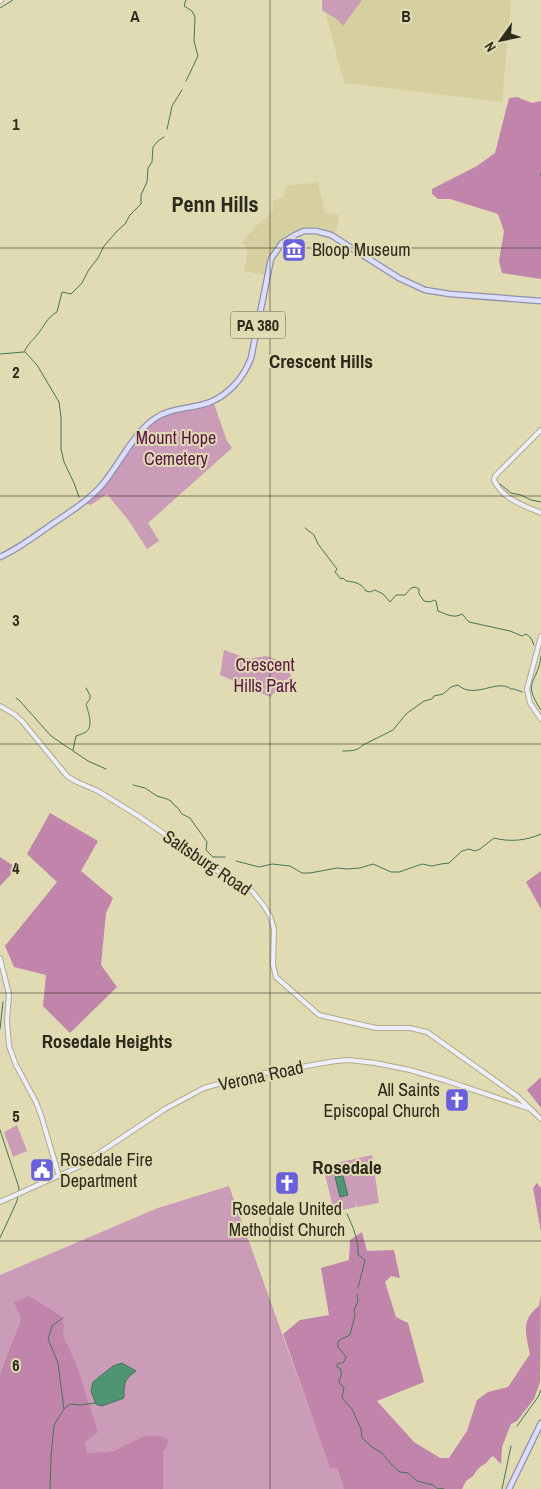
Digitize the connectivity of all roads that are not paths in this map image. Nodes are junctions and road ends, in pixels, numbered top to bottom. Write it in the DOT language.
graph roads {
  1 [pos="541,301"];
  2 [pos="541,430"];
  3 [pos="541,513"];
  4 [pos="0,557"];
  5 [pos="541,636"];
  6 [pos="0,706"];
  7 [pos="541,719"];
  8 [pos="0,958"];
  9 [pos="533,1110"];
  10 [pos="541,1119"];
  11 [pos="59,1176"];
  12 [pos="0,1202"];
  13 [pos="541,1424"];
  14 [pos="509,1489"];
  1 -- 4 [label="main road, PA 380"];
  2 -- 3 [label="street"];
  5 -- 7 [label="street"];
  6 -- 9 [label="street, Saltsburg Road"];
  8 -- 11 [label="street"];
  9 -- 10 [label="street, Verona Road"];
  9 -- 11 [label="street, Verona Road"];
  11 -- 12 [label="street, Verona Road"];
  13 -- 14 [label="main road"];
}
